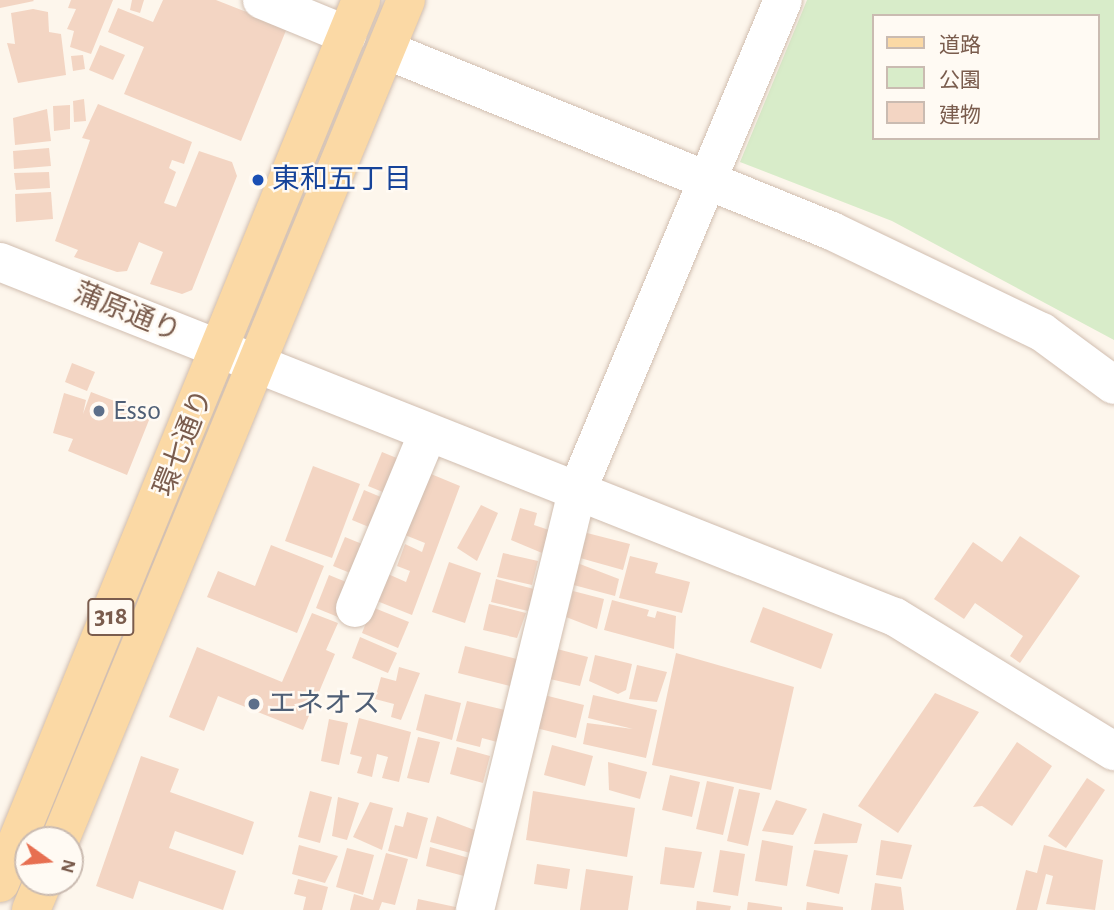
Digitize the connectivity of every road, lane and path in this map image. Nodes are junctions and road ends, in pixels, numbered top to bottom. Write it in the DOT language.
graph roads {
  1 [pos="262,0"];
  2 [pos="361,0"];
  3 [pos="406,0"];
  4 [pos="783,0"];
  5 [pos="346,35"];
  6 [pos="386,50"];
  7 [pos="710,179"];
  8 [pos="0,262"];
  9 [pos="238,358"];
  10 [pos="1114,385"];
  11 [pos="428,433"];
  12 [pos="577,491"];
  13 [pos="355,608"];
  14 [pos="1114,751"];
  15 [pos="65,826"];
  16 [pos="0,882"];
  17 [pos="475,910"];
  1 -- 5 [label="street"];
  2 -- 5 [label="main road, 環七通り / 318"];
  3 -- 6 [label="main road, 環七通り / 318"];
  4 -- 7 [label="street"];
  5 -- 9 [label="main road, 環七通り / 318"];
  6 -- 7 [label="street"];
  6 -- 9 [label="main road, 環七通り / 318"];
  7 -- 10 [label="street"];
  7 -- 12 [label="street"];
  8 -- 9 [label="street, 蒲原通り"];
  9 -- 11 [label="street, 蒲原通り"];
  9 -- 15 [label="main road, 環七通り / 318"];
  9 -- 16 [label="main road, 環七通り / 318"];
  11 -- 12 [label="street, 蒲原通り"];
  11 -- 13 [label="street"];
  12 -- 14 [label="street, 蒲原通り"];
  12 -- 17 [label="street"];
}
